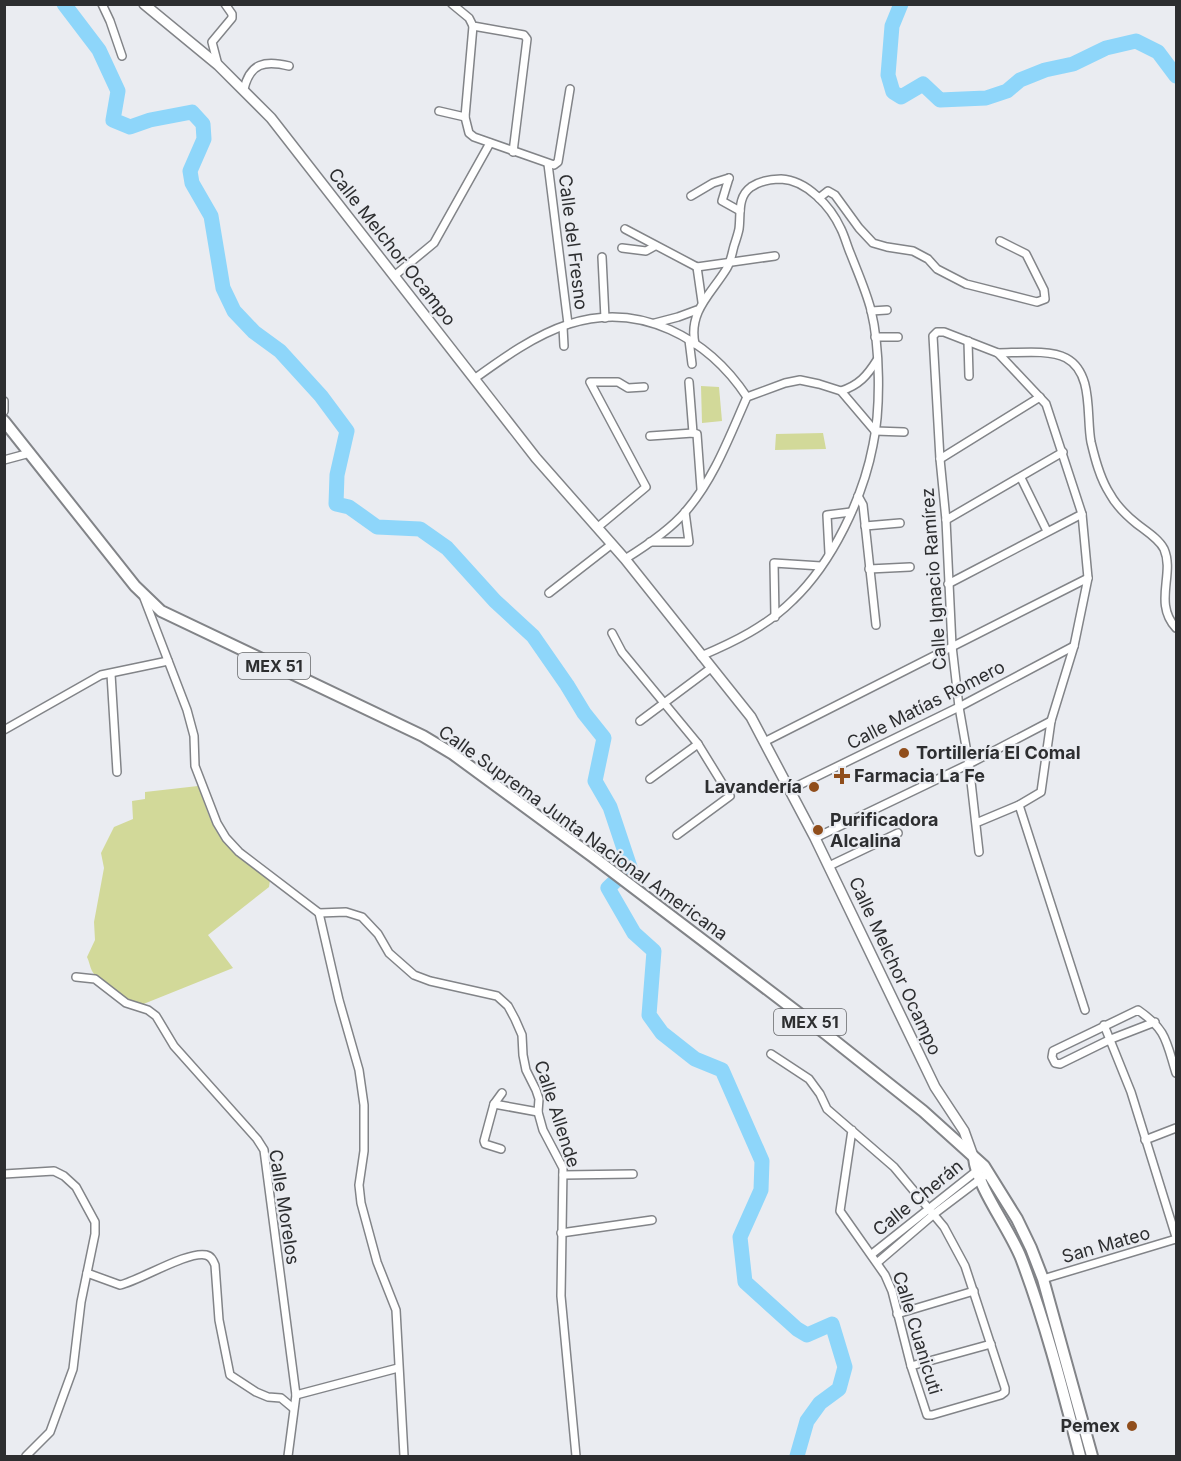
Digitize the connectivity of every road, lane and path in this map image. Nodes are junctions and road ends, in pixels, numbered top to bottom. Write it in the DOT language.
graph roads {
  1 [pos="102,4"];
  2 [pos="144,4"];
  3 [pos="225,4"];
  4 [pos="452,4"];
  5 [pos="473,26"];
  6 [pos="122,56"];
  7 [pos="218,65"];
  8 [pos="290,66"];
  9 [pos="244,89"];
  10 [pos="570,89"];
  11 [pos="439,111"];
  12 [pos="465,117"];
  13 [pos="490,143"];
  14 [pos="513,152"];
  15 [pos="548,164"];
  16 [pos="691,196"];
  17 [pos="819,198"];
  18 [pos="740,211"];
  19 [pos="625,229"];
  20 [pos="1000,241"];
  21 [pos="655,246"];
  22 [pos="622,248"];
  23 [pos="775,256"];
  24 [pos="602,257"];
  25 [pos="730,262"];
  26 [pos="697,267"];
  27 [pos="394,276"];
  28 [pos="702,303"];
  29 [pos="698,310"];
  30 [pos="887,310"];
  31 [pos="871,311"];
  32 [pos="605,318"];
  33 [pos="655,323"];
  34 [pos="566,325"];
  35 [pos="874,337"];
  36 [pos="898,337"];
  37 [pos="968,341"];
  38 [pos="692,342"];
  39 [pos="564,346"];
  40 [pos="998,353"];
  41 [pos="877,360"];
  42 [pos="692,363"];
  43 [pos="969,376"];
  44 [pos="474,379"];
  45 [pos="690,382"];
  46 [pos="644,387"];
  47 [pos="841,391"];
  48 [pos="747,397"];
  49 [pos="1041,397"];
  50 [pos="4,400"];
  51 [pos="4,411"];
  52 [pos="4,421"];
  53 [pos="875,431"];
  54 [pos="904,432"];
  55 [pos="693,433"];
  56 [pos="650,436"];
  57 [pos="1063,452"];
  58 [pos="30,453"];
  59 [pos="940,459"];
  60 [pos="4,460"];
  61 [pos="1021,478"];
  62 [pos="701,491"];
  63 [pos="858,496"];
  64 [pos="685,512"];
  65 [pos="851,512"];
  66 [pos="1082,514"];
  67 [pos="946,520"];
  68 [pos="900,523"];
  69 [pos="865,526"];
  70 [pos="598,527"];
  71 [pos="1047,531"];
  72 [pos="650,543"];
  73 [pos="612,544"];
  74 [pos="830,554"];
  75 [pos="625,558"];
  76 [pos="821,566"];
  77 [pos="910,567"];
  78 [pos="869,569"];
  79 [pos="1088,578"];
  80 [pos="948,585"];
  81 [pos="549,593"];
  82 [pos="143,596"];
  83 [pos="775,616"];
  84 [pos="876,625"];
  85 [pos="1176,628"];
  86 [pos="612,633"];
  87 [pos="952,646"];
  88 [pos="1074,646"];
  89 [pos="700,656"];
  90 [pos="168,661"];
  91 [pos="711,668"];
  92 [pos="111,674"];
  93 [pos="664,703"];
  94 [pos="959,707"];
  95 [pos="640,721"];
  96 [pos="1051,721"];
  97 [pos="4,730"];
  98 [pos="764,742"];
  99 [pos="698,744"];
  100 [pos="969,764"];
  101 [pos="117,772"];
  102 [pos="650,779"];
  103 [pos="791,789"];
  104 [pos="1019,805"];
  105 [pos="976,824"];
  106 [pos="898,833"];
  107 [pos="677,835"];
  108 [pos="815,838"];
  109 [pos="979,852"];
  110 [pos="829,866"];
  111 [pos="319,913"];
  112 [pos="76,977"];
  113 [pos="1086,1010"];
  114 [pos="1155,1022"];
  115 [pos="1104,1025"];
  116 [pos="1111,1039"];
  117 [pos="771,1054"];
  118 [pos="1176,1073"];
  119 [pos="502,1093"];
  120 [pos="494,1104"];
  121 [pos="538,1112"];
  122 [pos="1176,1128"];
  123 [pos="852,1130"];
  124 [pos="1146,1140"];
  125 [pos="501,1149"];
  126 [pos="974,1157"];
  127 [pos="982,1172"];
  128 [pos="4,1174"];
  129 [pos="633,1174"];
  130 [pos="563,1175"];
  131 [pos="929,1207"];
  132 [pos="934,1214"];
  133 [pos="652,1220"];
  134 [pos="561,1233"];
  135 [pos="1176,1238"];
  136 [pos="872,1254"];
  137 [pos="878,1262"];
  138 [pos="87,1273"];
  139 [pos="1043,1279"];
  140 [pos="974,1291"];
  141 [pos="897,1314"];
  142 [pos="991,1344"];
  143 [pos="911,1366"];
  144 [pos="398,1368"];
  145 [pos="296,1395"];
  146 [pos="293,1408"];
  147 [pos="26,1456"];
  148 [pos="288,1456"];
  149 [pos="404,1456"];
  150 [pos="576,1456"];
  151 [pos="1080,1456"];
  152 [pos="1092,1456"];
  1 -- 6 [label="street"];
  2 -- 7 [label="street, Calle Melchor Ocampo"];
  3 -- 7 [label="street"];
  4 -- 5 [label="street"];
  5 -- 12 [label="street"];
  5 -- 14 [label="street"];
  7 -- 9 [label="street, Calle Melchor Ocampo"];
  8 -- 9 [label="street"];
  9 -- 27 [label="street, Calle Melchor Ocampo"];
  10 -- 15 [label="street"];
  11 -- 12 [label="street"];
  12 -- 13 [label="street"];
  13 -- 14 [label="street"];
  13 -- 27 [label="street"];
  14 -- 15 [label="street"];
  15 -- 34 [label="street, Calle del Fresno"];
  16 -- 18 [label="street"];
  17 -- 18 [label="street"];
  17 -- 20 [label="street"];
  17 -- 31 [label="street"];
  18 -- 25 [label="street"];
  19 -- 21 [label="street"];
  21 -- 22 [label="street"];
  21 -- 26 [label="street"];
  23 -- 25 [label="street"];
  24 -- 32 [label="street"];
  25 -- 26 [label="street"];
  25 -- 28 [label="street"];
  26 -- 28 [label="street"];
  27 -- 44 [label="street, Calle Melchor Ocampo"];
  28 -- 29 [label="street"];
  29 -- 33 [label="street"];
  29 -- 38 [label="street"];
  30 -- 31 [label="street"];
  31 -- 35 [label="street"];
  32 -- 33 [label="street"];
  32 -- 34 [label="street"];
  33 -- 38 [label="street"];
  34 -- 39 [label="street, Calle del Fresno"];
  34 -- 44 [label="street"];
  35 -- 36 [label="street"];
  35 -- 41 [label="street"];
  37 -- 40 [label="street"];
  37 -- 43 [label="street"];
  37 -- 59 [label="street, Calle Ignacio Ramírez"];
  38 -- 42 [label="street"];
  38 -- 48 [label="street"];
  40 -- 49 [label="street"];
  40 -- 85 [label="street"];
  41 -- 47 [label="street"];
  41 -- 53 [label="street"];
  44 -- 70 [label="street, Calle Melchor Ocampo"];
  45 -- 55 [label="street"];
  46 -- 70 [label="street"];
  47 -- 48 [label="street"];
  47 -- 53 [label="street"];
  48 -- 62 [label="street"];
  49 -- 57 [label="street"];
  49 -- 59 [label="street"];
  50 -- 51 [label="street"];
  52 -- 58 [label="main road, Calle Suprema Junta Nacional Americana / MEX 51"];
  53 -- 54 [label="street"];
  53 -- 63 [label="street"];
  55 -- 56 [label="street"];
  55 -- 62 [label="street"];
  57 -- 61 [label="street"];
  57 -- 66 [label="street"];
  58 -- 60 [label="street"];
  58 -- 82 [label="main road, Calle Suprema Junta Nacional Americana / MEX 51"];
  59 -- 67 [label="street, Calle Ignacio Ramírez"];
  61 -- 67 [label="street"];
  61 -- 71 [label="street"];
  62 -- 64 [label="street"];
  63 -- 65 [label="street"];
  63 -- 69 [label="street"];
  64 -- 72 [label="street"];
  64 -- 72 [label="street"];
  65 -- 74 [label="street"];
  65 -- 74 [label="street"];
  66 -- 71 [label="street"];
  66 -- 79 [label="street"];
  67 -- 80 [label="street, Calle Ignacio Ramírez"];
  68 -- 69 [label="street"];
  69 -- 78 [label="street"];
  70 -- 73 [label="street, Calle Melchor Ocampo"];
  71 -- 80 [label="street"];
  72 -- 75 [label="street"];
  73 -- 75 [label="street, Calle Melchor Ocampo"];
  73 -- 81 [label="street"];
  74 -- 76 [label="street"];
  75 -- 89 [label="street, Calle Melchor Ocampo"];
  76 -- 83 [label="street"];
  76 -- 83 [label="street"];
  77 -- 78 [label="street"];
  78 -- 84 [label="street"];
  79 -- 87 [label="street"];
  79 -- 88 [label="street"];
  80 -- 87 [label="street, Calle Ignacio Ramírez"];
  82 -- 90 [label="street"];
  82 -- 126 [label="main road, Calle Suprema Junta Nacional Americana / MEX 51"];
  83 -- 89 [label="street"];
  86 -- 93 [label="street"];
  87 -- 94 [label="street, Calle Ignacio Ramírez"];
  87 -- 98 [label="street"];
  88 -- 94 [label="street, Calle Matías Romero"];
  88 -- 96 [label="street"];
  89 -- 91 [label="street, Calle Melchor Ocampo"];
  90 -- 92 [label="street"];
  90 -- 111 [label="street"];
  91 -- 93 [label="street"];
  91 -- 98 [label="street, Calle Melchor Ocampo"];
  92 -- 97 [label="street"];
  92 -- 101 [label="street"];
  93 -- 95 [label="street"];
  93 -- 99 [label="street"];
  94 -- 100 [label="street, Calle Ignacio Ramírez"];
  94 -- 103 [label="street, Calle Matías Romero"];
  96 -- 100 [label="street"];
  96 -- 104 [label="street"];
  98 -- 103 [label="street, Calle Melchor Ocampo"];
  99 -- 102 [label="street"];
  99 -- 107 [label="street"];
  100 -- 105 [label="street, Calle Ignacio Ramírez"];
  100 -- 108 [label="street"];
  103 -- 108 [label="street, Calle Melchor Ocampo"];
  104 -- 105 [label="street"];
  104 -- 113 [label="street"];
  105 -- 109 [label="street, Calle Ignacio Ramírez"];
  106 -- 110 [label="street"];
  108 -- 110 [label="street, Calle Melchor Ocampo"];
  110 -- 126 [label="street, Calle Melchor Ocampo"];
  111 -- 121 [label="street, Calle Allende"];
  111 -- 144 [label="street"];
  112 -- 145 [label="street, Calle Morelos"];
  114 -- 115 [label="street"];
  114 -- 116 [label="street"];
  114 -- 118 [label="street"];
  115 -- 116 [label="street"];
  115 -- 116 [label="street"];
  116 -- 124 [label="street"];
  117 -- 123 [label="street"];
  119 -- 120 [label="street"];
  120 -- 121 [label="street"];
  120 -- 125 [label="street"];
  121 -- 130 [label="street, Calle Allende"];
  122 -- 124 [label="street"];
  123 -- 131 [label="street"];
  123 -- 136 [label="street, Calle Cuanicuti"];
  124 -- 135 [label="street"];
  126 -- 127 [label="main road"];
  127 -- 131 [label="street, Calle Cherán"];
  127 -- 132 [label="street, Calle Cherán"];
  127 -- 139 [label="main road"];
  127 -- 151 [label="main road"];
  128 -- 138 [label="street"];
  129 -- 130 [label="street"];
  130 -- 134 [label="street, Calle Allende"];
  131 -- 132 [label="street"];
  131 -- 136 [label="street, Calle Cherán"];
  132 -- 137 [label="street, Calle Cherán"];
  132 -- 140 [label="street"];
  133 -- 134 [label="street"];
  134 -- 150 [label="street, Calle Allende"];
  135 -- 139 [label="street, San Mateo"];
  136 -- 137 [label="street, Calle Cuanicuti"];
  137 -- 141 [label="street, Calle Cuanicuti"];
  138 -- 146 [label="street"];
  138 -- 147 [label="street"];
  139 -- 152 [label="main road"];
  140 -- 141 [label="street"];
  140 -- 142 [label="street"];
  141 -- 143 [label="street, Calle Cuanicuti"];
  142 -- 143 [label="street"];
  142 -- 143 [label="street, Calle Cuanicuti"];
  144 -- 145 [label="street"];
  144 -- 149 [label="street"];
  145 -- 146 [label="street, Calle Morelos"];
  146 -- 148 [label="street, Calle Morelos"];
}
